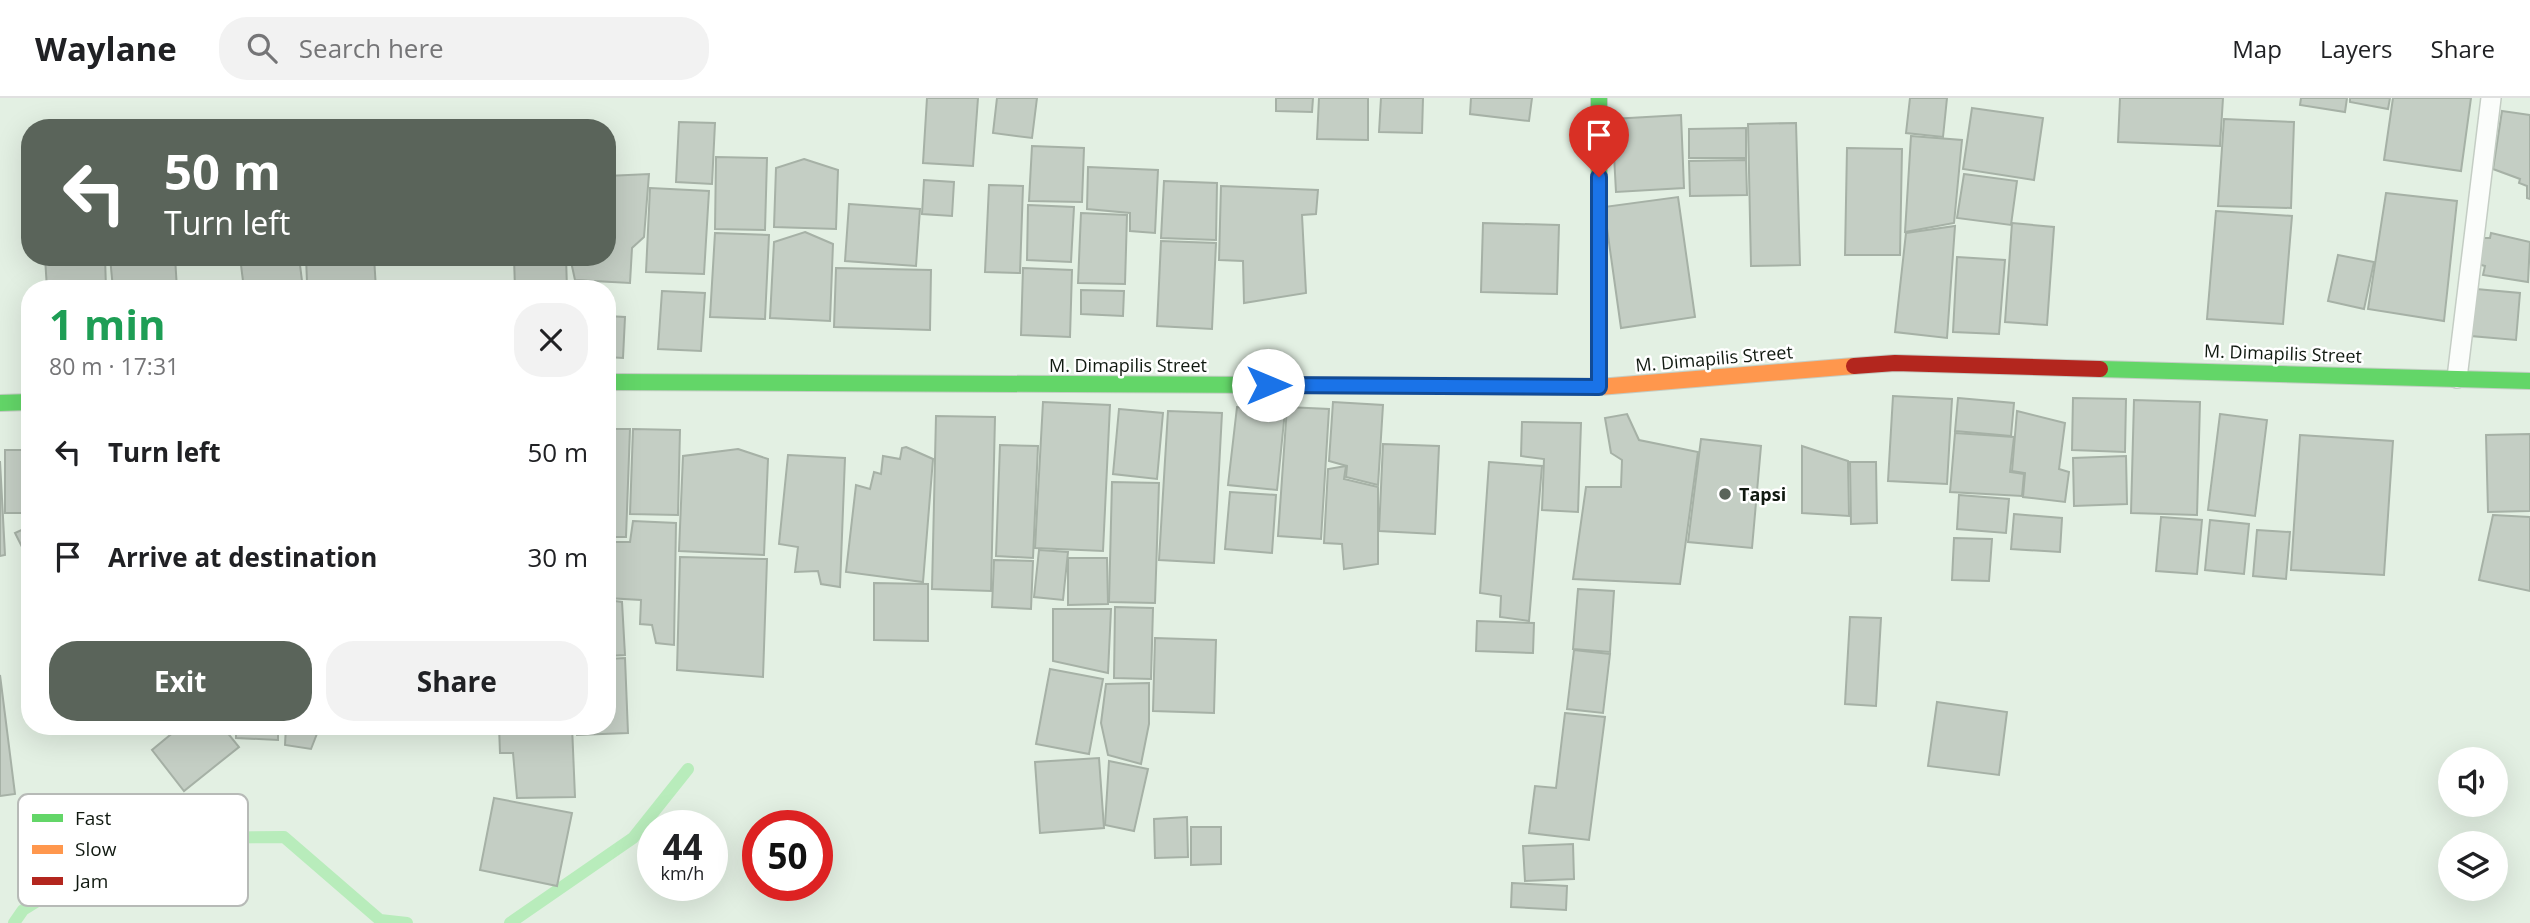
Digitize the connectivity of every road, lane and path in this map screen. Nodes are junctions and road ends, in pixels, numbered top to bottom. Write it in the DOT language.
graph roads {
  1 [pos="1599,98"];
  2 [pos="2491,98"];
  3 [pos="2457,378"];
  4 [pos="2530,380"];
  5 [pos="616,382"];
  6 [pos="1599,387"];
  7 [pos="21,402"];
  8 [pos="0,403"];
  1 -- 6 [label="main road"];
  2 -- 3 [label="lane"];
  3 -- 4 [label="main road, M. Dimapilis Street"];
  3 -- 6 [label="main road, M. Dimapilis Street"];
  5 -- 6 [label="main road, M. Dimapilis Street"];
  7 -- 8 [label="main road"];
}
